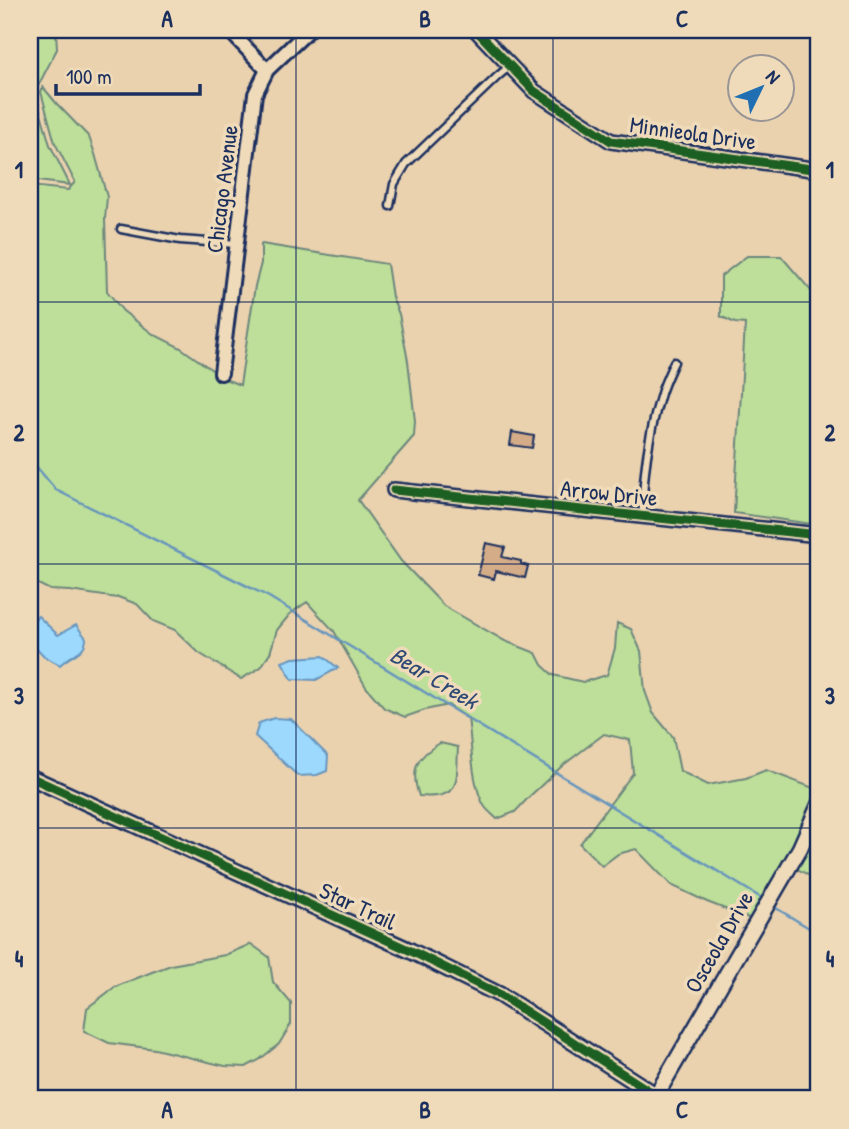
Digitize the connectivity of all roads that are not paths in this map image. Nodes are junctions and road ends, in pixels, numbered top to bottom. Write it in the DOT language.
graph roads {
  1 [pos="229,30"];
  2 [pos="309,30"];
  3 [pos="477,30"];
  4 [pos="510,66"];
  5 [pos="267,70"];
  6 [pos="819,170"];
  7 [pos="390,206"];
  8 [pos="121,229"];
  9 [pos="236,244"];
  10 [pos="674,362"];
  11 [pos="221,373"];
  12 [pos="394,490"];
  13 [pos="643,516"];
  14 [pos="819,535"];
  15 [pos="30,777"];
  16 [pos="819,805"];
  17 [pos="655,1098"];
  1 -- 5 [label="street"];
  2 -- 5 [label="street, Chicago Avenue"];
  3 -- 4 [label="street, Minnieola Drive"];
  4 -- 6 [label="street, Minnieola Drive"];
  4 -- 7 [label="lane"];
  5 -- 9 [label="street, Chicago Avenue"];
  8 -- 9 [label="lane"];
  9 -- 11 [label="street, Chicago Avenue"];
  10 -- 13 [label="lane"];
  12 -- 13 [label="street, Arrow Drive"];
  13 -- 14 [label="street, Arrow Drive"];
  15 -- 17 [label="street, Star Trail"];
  16 -- 17 [label="street, Osceola Drive"];
}
